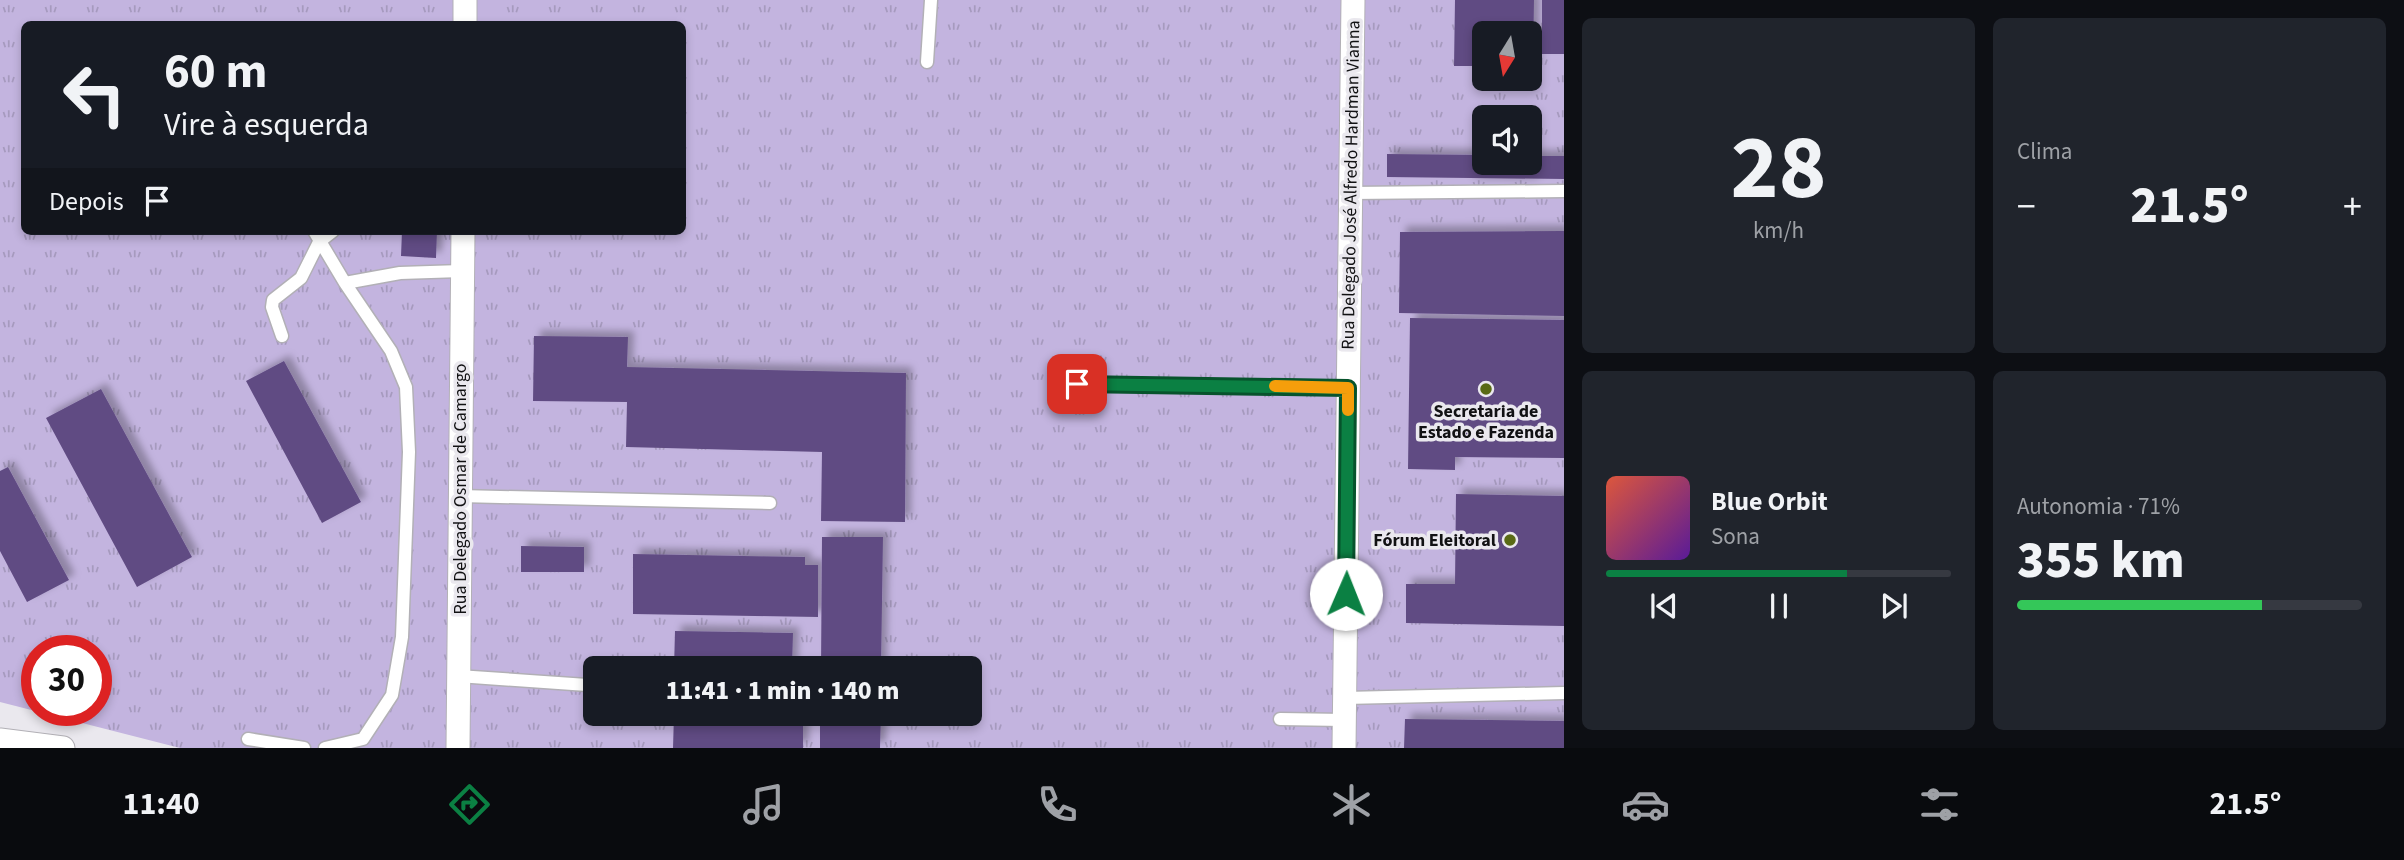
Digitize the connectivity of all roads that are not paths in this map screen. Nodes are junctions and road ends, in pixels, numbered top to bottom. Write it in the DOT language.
graph roads {
  1 [pos="465,0"];
  2 [pos="930,0"];
  3 [pos="1353,0"];
  4 [pos="465,21"];
  5 [pos="927,62"];
  6 [pos="1564,191"];
  7 [pos="1351,192"];
  8 [pos="463,235"];
  9 [pos="316,236"];
  10 [pos="461,271"];
  11 [pos="345,283"];
  12 [pos="282,336"];
  13 [pos="1077,384"];
  14 [pos="1348,388"];
  15 [pos="460,496"];
  16 [pos="770,503"];
  17 [pos="458,676"];
  18 [pos="583,685"];
  19 [pos="1564,693"];
  20 [pos="1344,709"];
  21 [pos="1280,719"];
  22 [pos="248,739"];
  23 [pos="0,740"];
  24 [pos="63,748"];
  25 [pos="304,748"];
  26 [pos="325,748"];
  27 [pos="458,748"];
  28 [pos="1344,748"];
  1 -- 4 [label="street"];
  2 -- 5 [label="lane"];
  3 -- 7 [label="street, Rua Delegado José Alfredo Hardman Vianna"];
  6 -- 7 [label="lane"];
  7 -- 14 [label="street, Rua Delegado José Alfredo Hardman Vianna"];
  8 -- 10 [label="street, Rua Delegado Osmar de Camargo"];
  9 -- 11 [label="lane"];
  9 -- 12 [label="lane"];
  10 -- 11 [label="lane"];
  10 -- 15 [label="street, Rua Delegado Osmar de Camargo"];
  11 -- 26 [label="lane"];
  13 -- 14 [label="lane"];
  14 -- 20 [label="street, Rua Delegado José Alfredo Hardman Vianna"];
  15 -- 16 [label="lane"];
  15 -- 17 [label="street, Rua Delegado Osmar de Camargo"];
  17 -- 18 [label="lane"];
  17 -- 27 [label="street, Rua Delegado Osmar de Camargo"];
  19 -- 20 [label="lane"];
  20 -- 21 [label="lane"];
  20 -- 28 [label="street, Rua Delegado José Alfredo Hardman Vianna"];
  22 -- 25 [label="lane"];
  23 -- 24 [label="street"];
}
